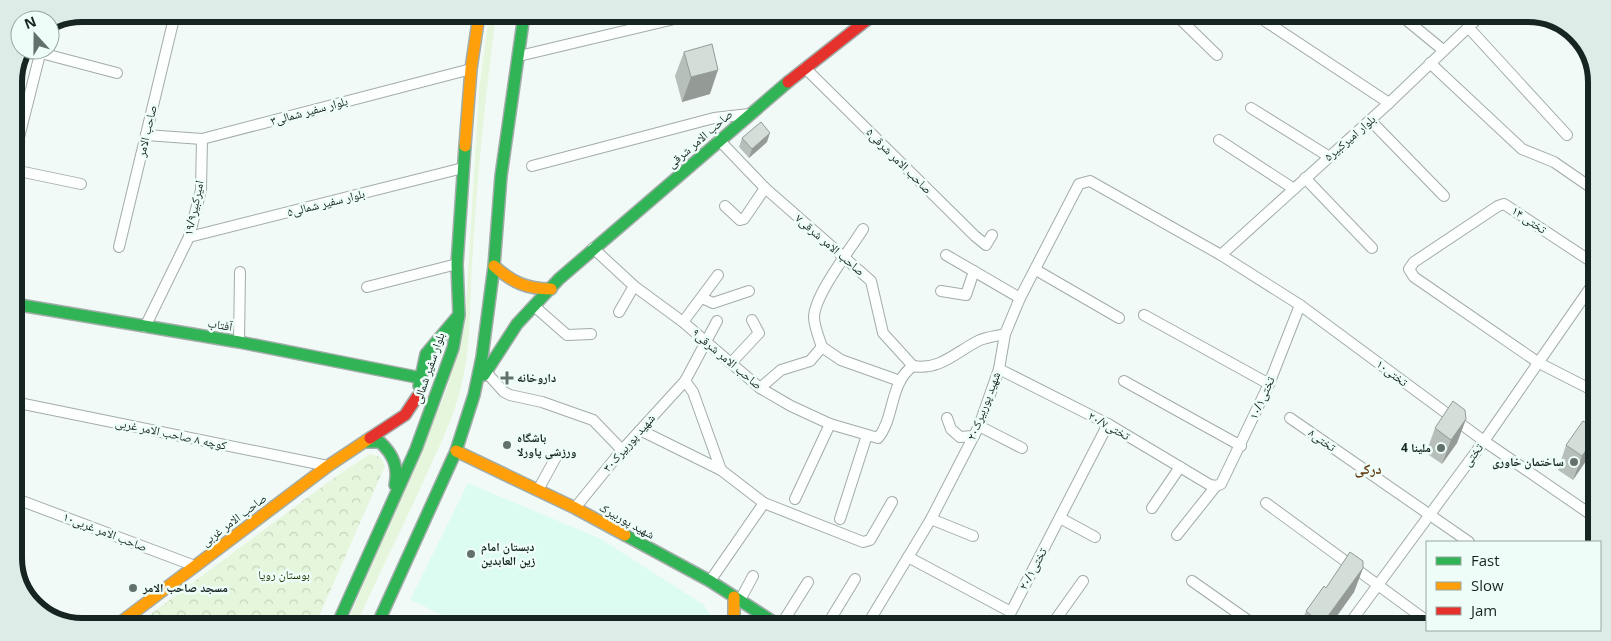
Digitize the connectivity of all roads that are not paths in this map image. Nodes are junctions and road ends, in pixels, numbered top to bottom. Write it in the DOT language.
graph roads {
  1 [pos="173,23"];
  2 [pos="478,23"];
  3 [pos="523,23"];
  4 [pos="657,23"];
  5 [pos="863,23"];
  6 [pos="1184,23"];
  7 [pos="1268,23"];
  8 [pos="1410,23"];
  9 [pos="1472,23"];
  10 [pos="1468,27"];
  11 [pos="1443,50"];
  12 [pos="1217,55"];
  13 [pos="60,56"];
  14 [pos="519,56"];
  15 [pos="39,60"];
  16 [pos="1430,63"];
  17 [pos="805,68"];
  18 [pos="471,69"];
  19 [pos="117,73"];
  20 [pos="23,100"];
  21 [pos="28,101"];
  22 [pos="1389,102"];
  23 [pos="1251,108"];
  24 [pos="750,114"];
  25 [pos="1370,120"];
  26 [pos="23,121"];
  27 [pos="146,135"];
  28 [pos="1567,136"];
  29 [pos="202,139"];
  30 [pos="719,140"];
  31 [pos="1219,140"];
  32 [pos="1328,156"];
  33 [pos="532,166"];
  34 [pos="463,168"];
  35 [pos="23,172"];
  36 [pos="1306,178"];
  37 [pos="1083,181"];
  38 [pos="81,184"];
  39 [pos="1588,185"];
  40 [pos="765,188"];
  41 [pos="1294,189"];
  42 [pos="1444,196"];
  43 [pos="725,206"];
  44 [pos="863,229"];
  45 [pos="992,235"];
  46 [pos="189,237"];
  47 [pos="119,247"];
  48 [pos="594,248"];
  49 [pos="1372,248"];
  50 [pos="946,255"];
  51 [pos="1221,255"];
  52 [pos="844,259"];
  53 [pos="1588,259"];
  54 [pos="457,264"];
  55 [pos="494,266"];
  56 [pos="1036,270"];
  57 [pos="974,271"];
  58 [pos="240,272"];
  59 [pos="718,275"];
  60 [pos="634,286"];
  61 [pos="367,287"];
  62 [pos="551,289"];
  63 [pos="749,291"];
  64 [pos="940,291"];
  65 [pos="1588,291"];
  66 [pos="702,298"];
  67 [pos="1020,298"];
  68 [pos="1300,305"];
  69 [pos="23,306"];
  70 [pos="534,306"];
  71 [pos="619,312"];
  72 [pos="459,315"];
  73 [pos="1144,315"];
  74 [pos="1119,318"];
  75 [pos="752,320"];
  76 [pos="717,321"];
  77 [pos="683,322"];
  78 [pos="145,328"];
  79 [pos="591,334"];
  80 [pos="1005,334"];
  81 [pos="706,341"];
  82 [pos="239,342"];
  83 [pos="822,347"];
  84 [pos="731,362"];
  85 [pos="1539,363"];
  86 [pos="913,366"];
  87 [pos="999,369"];
  88 [pos="486,372"];
  89 [pos="421,378"];
  90 [pos="685,381"];
  91 [pos="900,381"];
  92 [pos="1124,382"];
  93 [pos="1269,384"];
  94 [pos="760,388"];
  95 [pos="1588,388"];
  96 [pos="474,394"];
  97 [pos="417,397"];
  98 [pos="23,404"];
  99 [pos="947,418"];
  100 [pos="1290,418"];
  101 [pos="830,424"];
  102 [pos="1108,424"];
  103 [pos="979,426"];
  104 [pos="640,430"];
  105 [pos="867,435"];
  106 [pos="974,436"];
  107 [pos="1484,441"];
  108 [pos="366,442"];
  109 [pos="1241,446"];
  110 [pos="1022,448"];
  111 [pos="416,449"];
  112 [pos="622,450"];
  113 [pos="456,451"];
  114 [pos="556,457"];
  115 [pos="328,466"];
  116 [pos="1180,467"];
  117 [pos="721,470"];
  118 [pos="1216,486"];
  119 [pos="538,490"];
  120 [pos="795,499"];
  121 [pos="23,501"];
  122 [pos="892,502"];
  123 [pos="764,503"];
  124 [pos="1266,503"];
  125 [pos="575,508"];
  126 [pos="1152,508"];
  127 [pos="1588,513"];
  128 [pos="388,514"];
  129 [pos="1429,514"];
  130 [pos="1060,518"];
  131 [pos="840,519"];
  132 [pos="930,519"];
  133 [pos="1177,535"];
  134 [pos="973,536"];
  135 [pos="1095,537"];
  136 [pos="1468,541"];
  137 [pos="908,557"];
  138 [pos="195,566"];
  139 [pos="753,576"];
  140 [pos="855,579"];
  141 [pos="710,581"];
  142 [pos="1083,581"];
  143 [pos="1192,581"];
  144 [pos="808,582"];
  145 [pos="1376,584"];
  146 [pos="737,598"];
  147 [pos="126,618"];
  148 [pos="340,618"];
  149 [pos="380,618"];
  150 [pos="735,618"];
  151 [pos="769,618"];
  152 [pos="785,618"];
  153 [pos="831,618"];
  154 [pos="872,618"];
  155 [pos="1057,618"];
  156 [pos="1245,618"];
  157 [pos="1353,618"];
  158 [pos="1424,618"];
  1 -- 27 [label="street, صاحب الامر"];
  2 -- 18 [label="street, بلوار سفیر شمالی"];
  3 -- 14 [label="street"];
  4 -- 14 [label="street"];
  5 -- 17 [label="street, صاحب الامر شرقی"];
  6 -- 12 [label="street"];
  7 -- 22 [label="street"];
  8 -- 11 [label="street"];
  9 -- 10 [label="street, بلوار امیرکبیر۵"];
  10 -- 11 [label="street, بلوار امیرکبیر۵"];
  10 -- 28 [label="street"];
  11 -- 16 [label="street, بلوار امیرکبیر۵"];
  13 -- 19 [label="street"];
  14 -- 55 [label="street"];
  15 -- 21 [label="street"];
  16 -- 22 [label="street, بلوار امیرکبیر۵"];
  16 -- 39 [label="street"];
  17 -- 24 [label="street, صاحب الامر شرقی"];
  17 -- 45 [label="street, صاحب الامر شرقی۵"];
  18 -- 29 [label="street, بلوار سفیر شمالی۳"];
  18 -- 34 [label="street, بلوار سفیر شمالی"];
  20 -- 21 [label="street"];
  21 -- 26 [label="street"];
  22 -- 25 [label="street, بلوار امیرکبیر۵"];
  23 -- 32 [label="street"];
  24 -- 30 [label="street, صاحب الامر شرقی"];
  24 -- 33 [label="street"];
  25 -- 32 [label="street, بلوار امیرکبیر۵"];
  25 -- 42 [label="street"];
  27 -- 29 [label="street, بلوار سفیر شمالی۳"];
  27 -- 47 [label="street, صاحب الامر"];
  29 -- 46 [label="street, امیرکبیر۱۹/۹"];
  30 -- 40 [label="street, صاحب الامر شرقی۷"];
  30 -- 48 [label="street, صاحب الامر شرقی"];
  31 -- 41 [label="street"];
  32 -- 36 [label="street, بلوار امیرکبیر۵"];
  34 -- 46 [label="street, بلوار سفیر شمالی۵"];
  34 -- 54 [label="street, بلوار سفیر شمالی"];
  35 -- 38 [label="street"];
  36 -- 41 [label="street, بلوار امیرکبیر۵"];
  36 -- 49 [label="street"];
  37 -- 51 [label="street, تختی۱۰"];
  37 -- 56 [label="street, شهید پوربیرک۲۰"];
  40 -- 43 [label="street"];
  40 -- 52 [label="street, صاحب الامر شرقی۷"];
  41 -- 51 [label="street, بلوار امیرکبیر۵"];
  44 -- 52 [label="street"];
  46 -- 78 [label="street, امیرکبیر۱۹/۹"];
  48 -- 60 [label="street, صاحب الامر شرقی۹"];
  48 -- 62 [label="street, صاحب الامر شرقی"];
  50 -- 57 [label="street"];
  51 -- 68 [label="street, تختی۱۰"];
  52 -- 83 [label="street"];
  52 -- 86 [label="street, صاحب الامر شرقی۷"];
  53 -- 85 [label="street, تختی ۱۴"];
  54 -- 61 [label="street"];
  54 -- 72 [label="street, بلوار سفیر شمالی"];
  55 -- 62 [label="street"];
  55 -- 96 [label="street"];
  56 -- 67 [label="street, شهید پوربیرک۲۰"];
  56 -- 74 [label="street"];
  57 -- 64 [label="street"];
  57 -- 67 [label="street"];
  58 -- 82 [label="street"];
  59 -- 66 [label="street"];
  60 -- 71 [label="street"];
  60 -- 77 [label="street, صاحب الامر شرقی۹"];
  62 -- 70 [label="street, صاحب الامر شرقی"];
  63 -- 66 [label="street"];
  65 -- 85 [label="street, تختی"];
  66 -- 77 [label="street"];
  67 -- 80 [label="street, شهید پوربیرک۲۰"];
  68 -- 93 [label="street, تختی۱۰/۱"];
  68 -- 107 [label="street, تختی۱۰"];
  69 -- 78 [label="street, آفتاب"];
  70 -- 79 [label="street"];
  70 -- 88 [label="street, صاحب الامر شرقی"];
  72 -- 89 [label="street"];
  72 -- 111 [label="street, بلوار سفیر شمالی"];
  73 -- 93 [label="street"];
  75 -- 84 [label="street"];
  76 -- 81 [label="street, شهید پوربیرک۳۰"];
  77 -- 81 [label="street, صاحب الامر شرقی۹"];
  78 -- 82 [label="street, آفتاب"];
  80 -- 86 [label="street"];
  80 -- 87 [label="street, شهید پوربیرک۲۰"];
  81 -- 84 [label="street, صاحب الامر شرقی۹"];
  81 -- 90 [label="street, شهید پوربیرک۳۰"];
  82 -- 89 [label="street, آفتاب"];
  83 -- 91 [label="street"];
  83 -- 94 [label="street"];
  84 -- 94 [label="street, صاحب الامر شرقی۹"];
  85 -- 95 [label="street"];
  85 -- 107 [label="street, تختی"];
  86 -- 91 [label="street"];
  87 -- 102 [label="street, تختی۲۰/۷"];
  87 -- 103 [label="street, شهید پوربیرک۲۰"];
  88 -- 96 [label="street, صاحب الامر شرقی"];
  88 -- 112 [label="street"];
  89 -- 97 [label="street"];
  90 -- 104 [label="street, شهید پوربیرک۳۰"];
  90 -- 117 [label="street"];
  91 -- 105 [label="street, صاحب الامر شرقی۹"];
  92 -- 109 [label="street"];
  93 -- 109 [label="street, تختی۱۰/۱"];
  94 -- 101 [label="street, صاحب الامر شرقی۹"];
  96 -- 113 [label="street"];
  97 -- 108 [label="street, صاحب الامر غربی"];
  97 -- 111 [label="street"];
  98 -- 115 [label="street, کوچه ۸ صاحب الامر غربی"];
  99 -- 106 [label="street"];
  100 -- 129 [label="street, تختی۸"];
  101 -- 105 [label="street, صاحب الامر شرقی۹"];
  101 -- 120 [label="street"];
  102 -- 116 [label="street, تختی۲۰/۷"];
  102 -- 130 [label="street, تختی۲۰/۱"];
  103 -- 106 [label="street, شهید پوربیرک۲۰"];
  103 -- 110 [label="street"];
  104 -- 112 [label="street, شهید پوربیرک۳۰"];
  104 -- 117 [label="street"];
  105 -- 131 [label="street"];
  106 -- 132 [label="street, شهید پوربیرک۲۰"];
  107 -- 127 [label="street, تختی۱۰"];
  107 -- 129 [label="street, تختی"];
  108 -- 115 [label="street, صاحب الامر غربی"];
  108 -- 128 [label="street"];
  109 -- 118 [label="street, تختی۱۰/۱"];
  111 -- 128 [label="street, بلوار سفیر شمالی"];
  112 -- 125 [label="street, شهید پوربیرک۳۰"];
  113 -- 119 [label="street, شهید پوربیرک"];
  113 -- 149 [label="street"];
  114 -- 119 [label="street"];
  115 -- 138 [label="street, صاحب الامر غربی"];
  116 -- 118 [label="street, تختی۲۰/۷"];
  116 -- 126 [label="street"];
  117 -- 123 [label="street"];
  118 -- 133 [label="street, تختی۱۰/۱"];
  119 -- 125 [label="street, شهید پوربیرک"];
  121 -- 138 [label="street, صاحب الامر غربی۱۰"];
  122 -- 123 [label="street"];
  123 -- 141 [label="street"];
  124 -- 145 [label="street"];
  125 -- 141 [label="street, شهید پوربیرک"];
  128 -- 148 [label="street, بلوار سفیر شمالی"];
  129 -- 136 [label="street, تختی۸"];
  129 -- 145 [label="street, تختی"];
  130 -- 135 [label="street"];
  130 -- 137 [label="street, تختی۲۰/۱"];
  132 -- 134 [label="street"];
  132 -- 137 [label="street, شهید پوربیرک۲۰"];
  137 -- 154 [label="street, شهید پوربیرک۲۰"];
  138 -- 147 [label="street, صاحب الامر غربی"];
  139 -- 146 [label="street"];
  140 -- 153 [label="street"];
  141 -- 146 [label="street, شهید پوربیرک"];
  142 -- 155 [label="street"];
  143 -- 156 [label="street"];
  144 -- 152 [label="street"];
  145 -- 157 [label="street, تختی"];
  145 -- 158 [label="street"];
  146 -- 150 [label="street"];
  146 -- 151 [label="street, شهید پوربیرک"];
}
